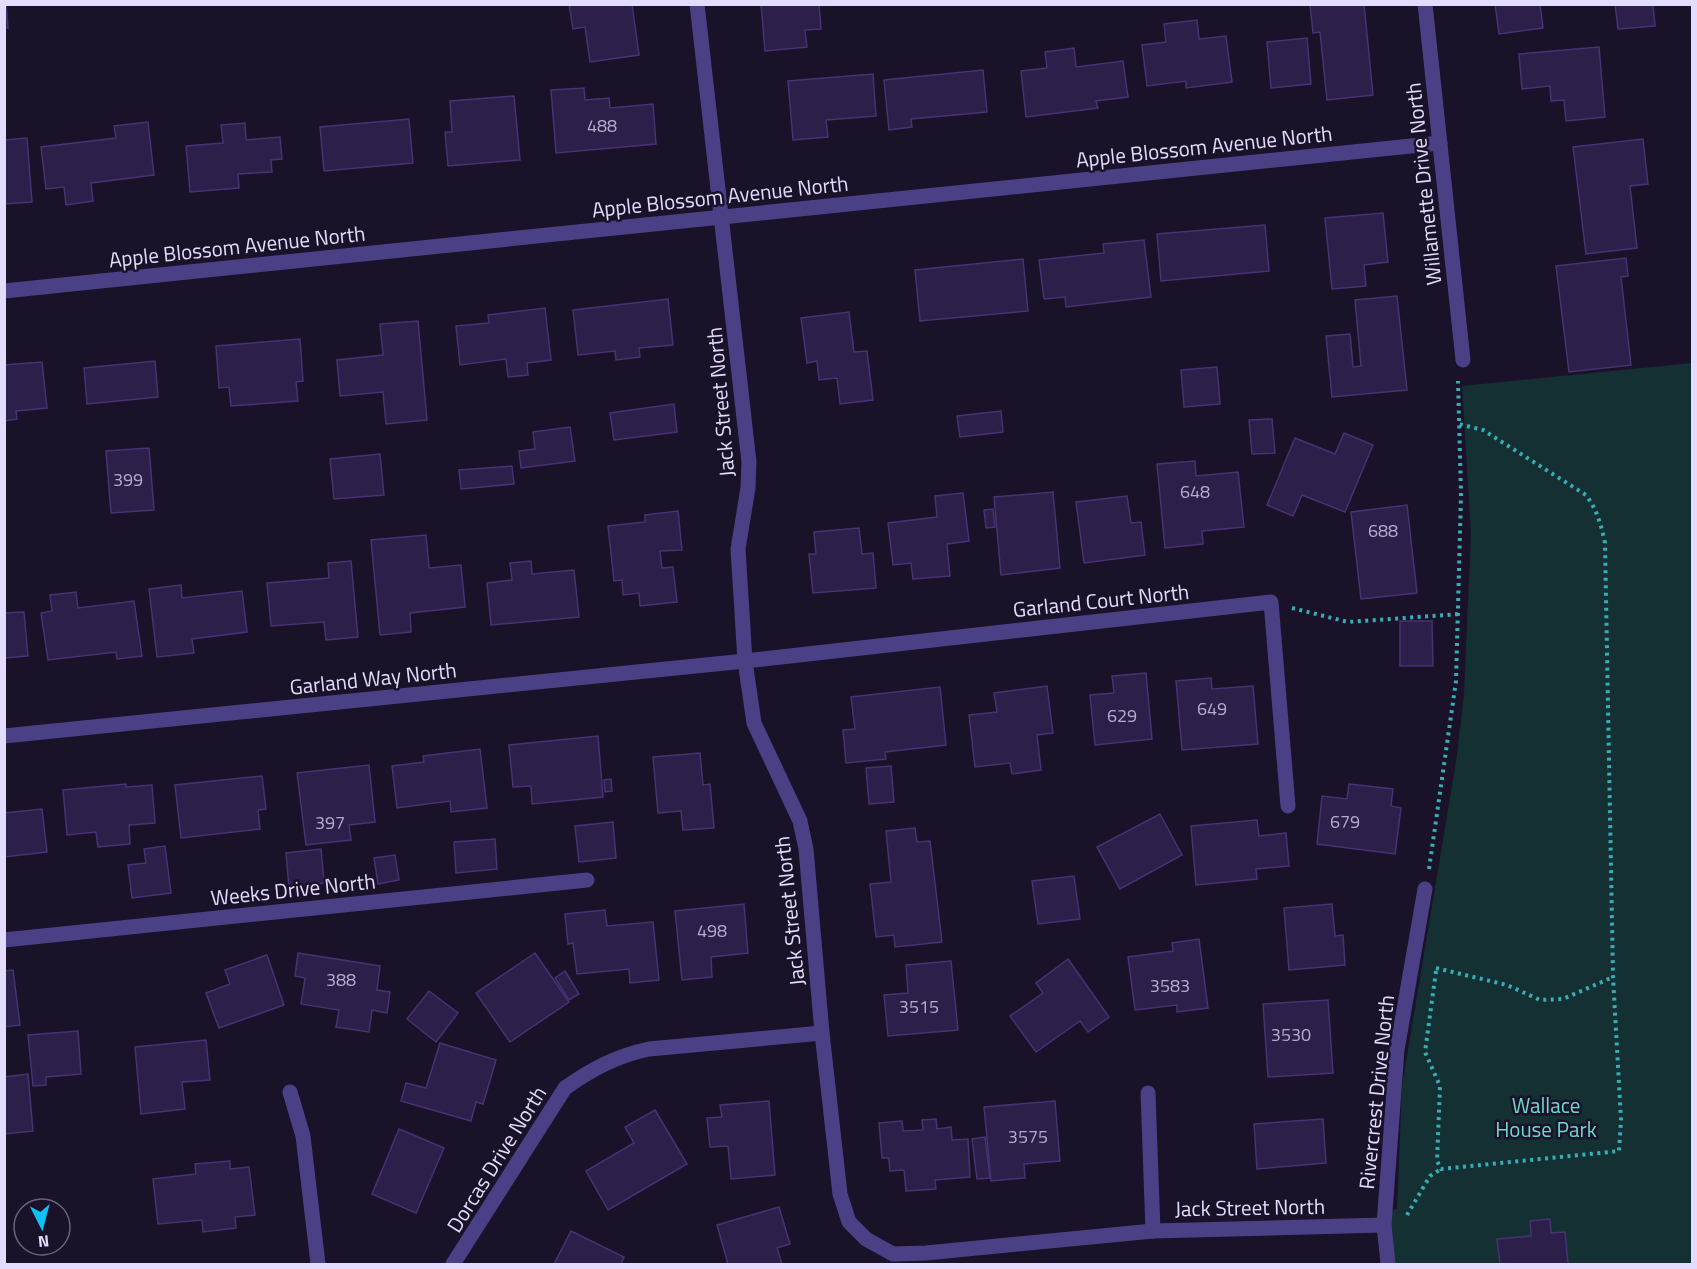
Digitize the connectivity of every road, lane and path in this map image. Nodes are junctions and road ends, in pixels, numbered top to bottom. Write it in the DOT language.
graph roads {
  1 [pos="697,4"];
  2 [pos="1425,4"];
  3 [pos="1440,143"];
  4 [pos="721,217"];
  5 [pos="4,291"];
  6 [pos="1463,360"];
  7 [pos="1459,424"];
  8 [pos="1271,602"];
  9 [pos="1460,614"];
  10 [pos="745,661"];
  11 [pos="4,736"];
  12 [pos="1288,806"];
  13 [pos="1430,866"];
  14 [pos="1435,872"];
  15 [pos="587,880"];
  16 [pos="1425,889"];
  17 [pos="4,940"];
  18 [pos="1437,956"];
  19 [pos="1436,968"];
  20 [pos="1613,976"];
  21 [pos="822,1033"];
  22 [pos="290,1092"];
  23 [pos="1148,1093"];
  24 [pos="1441,1169"];
  25 [pos="1384,1225"];
  26 [pos="1153,1231"];
  27 [pos="318,1264"];
  28 [pos="453,1264"];
  29 [pos="1388,1264"];
  1 -- 4 [label="street, Jack Street North"];
  2 -- 3 [label="street, Willamette Drive North"];
  3 -- 4 [label="street, Apple Blossom Avenue North"];
  3 -- 6 [label="street, Willamette Drive North"];
  4 -- 5 [label="street, Apple Blossom Avenue North"];
  4 -- 10 [label="street, Jack Street North"];
  6 -- 7 [label="path"];
  7 -- 9 [label="path"];
  7 -- 20 [label="path"];
  8 -- 9 [label="path"];
  8 -- 10 [label="street, Garland Court North"];
  8 -- 12 [label="street"];
  9 -- 13 [label="path"];
  10 -- 11 [label="street, Garland Way North"];
  10 -- 21 [label="street, Jack Street North"];
  13 -- 14 [label="path"];
  13 -- 16 [label="path"];
  15 -- 17 [label="street, Weeks Drive North"];
  16 -- 25 [label="street, Rivercrest Drive North"];
  18 -- 19 [label="path"];
  19 -- 20 [label="path"];
  19 -- 24 [label="path"];
  20 -- 24 [label="path"];
  21 -- 26 [label="street, Jack Street North"];
  21 -- 28 [label="street, Dorcas Drive North"];
  22 -- 27 [label="street"];
  23 -- 26 [label="street, Jack Street North"];
  24 -- 25 [label="path"];
  25 -- 26 [label="street, Jack Street North"];
  25 -- 29 [label="street, Rivercrest Drive North"];
}
